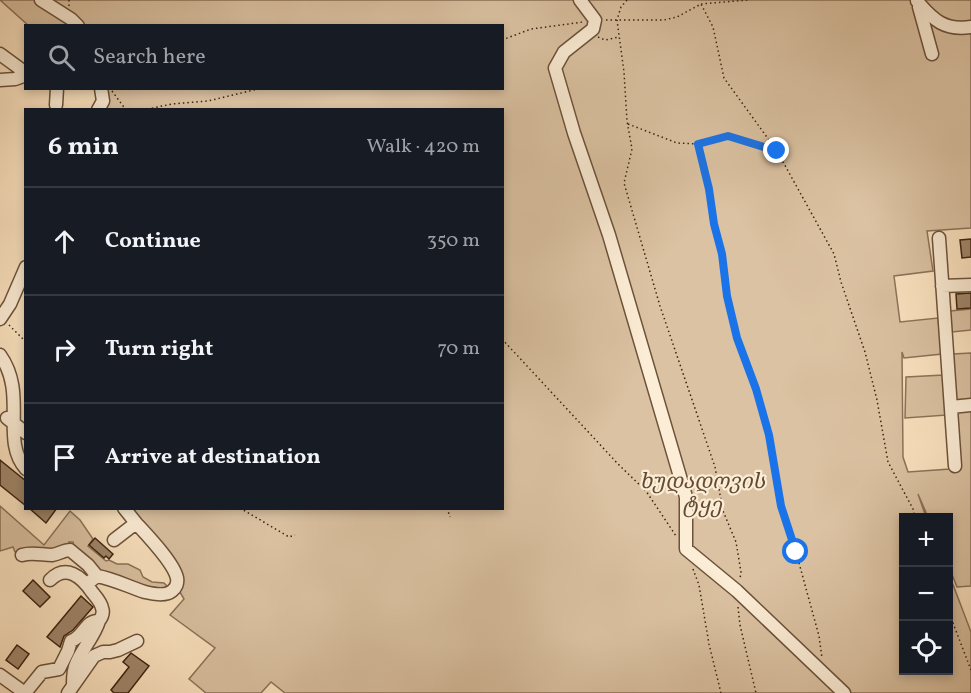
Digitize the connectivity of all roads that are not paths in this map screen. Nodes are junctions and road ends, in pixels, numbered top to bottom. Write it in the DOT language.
graph roads {
  1 [pos="41,0"];
  2 [pos="580,0"];
  3 [pos="917,0"];
  4 [pos="76,24"];
  5 [pos="971,27"];
  6 [pos="0,54"];
  7 [pos="932,54"];
  8 [pos="24,72"];
  9 [pos="24,75"];
  10 [pos="0,80"];
  11 [pos="57,90"];
  12 [pos="101,90"];
  13 [pos="56,105"];
  14 [pos="99,108"];
  15 [pos="939,238"];
  16 [pos="24,272"];
  17 [pos="971,285"];
  18 [pos="942,286"];
  19 [pos="0,318"];
  20 [pos="0,355"];
  21 [pos="971,405"];
  22 [pos="951,407"];
  23 [pos="7,418"];
  24 [pos="24,431"];
  25 [pos="955,466"];
  26 [pos="24,468"];
  27 [pos="126,510"];
  28 [pos="136,523"];
  29 [pos="114,540"];
  30 [pos="22,555"];
  31 [pos="50,580"];
  32 [pos="92,580"];
  33 [pos="99,621"];
  34 [pos="137,641"];
  35 [pos="0,675"];
  36 [pos="70,689"];
  37 [pos="25,693"];
  38 [pos="844,693"];
  1 -- 4 [label="street"];
  2 -- 38 [label="street"];
  3 -- 5 [label="street"];
  3 -- 7 [label="street"];
  6 -- 8 [label="street"];
  9 -- 10 [label="street"];
  11 -- 13 [label="street"];
  12 -- 14 [label="street"];
  15 -- 18 [label="street"];
  16 -- 19 [label="street"];
  17 -- 18 [label="street"];
  18 -- 22 [label="street"];
  20 -- 23 [label="street"];
  21 -- 22 [label="street"];
  22 -- 25 [label="street"];
  23 -- 24 [label="street"];
  23 -- 26 [label="street"];
  27 -- 28 [label="street"];
  28 -- 29 [label="street"];
  28 -- 32 [label="street"];
  30 -- 32 [label="street"];
  31 -- 32 [label="street"];
  32 -- 33 [label="street"];
  33 -- 36 [label="street"];
  33 -- 37 [label="street"];
  34 -- 36 [label="street"];
  35 -- 37 [label="street"];
}
